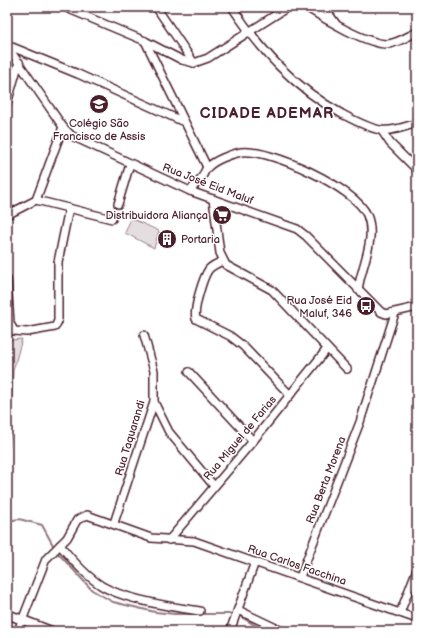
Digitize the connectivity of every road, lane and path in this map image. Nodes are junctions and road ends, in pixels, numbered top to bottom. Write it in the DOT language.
graph roads {
  1 [pos="64,7"];
  2 [pos="156,7"];
  3 [pos="232,7"];
  4 [pos="288,7"];
  5 [pos="306,7"];
  6 [pos="324,7"];
  7 [pos="337,25"];
  8 [pos="249,32"];
  9 [pos="417,32"];
  10 [pos="145,42"];
  11 [pos="7,45"];
  12 [pos="19,62"];
  13 [pos="194,63"];
  14 [pos="7,104"];
  15 [pos="184,122"];
  16 [pos="417,123"];
  17 [pos="63,127"];
  18 [pos="382,131"];
  19 [pos="130,164"];
  20 [pos="207,167"];
  21 [pos="417,170"];
  22 [pos="190,191"];
  23 [pos="213,199"];
  24 [pos="36,200"];
  25 [pos="118,204"];
  26 [pos="69,208"];
  27 [pos="7,215"];
  28 [pos="112,219"];
  29 [pos="224,263"];
  30 [pos="7,279"];
  31 [pos="358,290"];
  32 [pos="417,307"];
  33 [pos="394,313"];
  34 [pos="144,335"];
  35 [pos="327,349"];
  36 [pos="347,369"];
  37 [pos="189,372"];
  38 [pos="290,396"];
  39 [pos="154,402"];
  40 [pos="253,441"];
  41 [pos="214,486"];
  42 [pos="114,523"];
  43 [pos="169,540"];
  44 [pos="58,546"];
  45 [pos="255,562"];
  46 [pos="417,569"];
  47 [pos="300,578"];
  48 [pos="238,610"];
  49 [pos="200,611"];
  50 [pos="400,613"];
  51 [pos="7,614"];
  52 [pos="417,619"];
  53 [pos="23,620"];
  54 [pos="280,630"];
  55 [pos="18,631"];
  56 [pos="51,631"];
  57 [pos="230,631"];
  1 -- 10 [label="street"];
  2 -- 13 [label="street"];
  3 -- 8 [label="street"];
  4 -- 8 [label="street"];
  5 -- 7 [label="street"];
  6 -- 7 [label="street"];
  7 -- 9 [label="street"];
  8 -- 13 [label="street"];
  8 -- 18 [label="street"];
  10 -- 13 [label="street"];
  10 -- 15 [label="street"];
  11 -- 12 [label="street, Rua José Eid Maluf"];
  11 -- 15 [label="street"];
  12 -- 14 [label="street"];
  12 -- 17 [label="street, Rua José Eid Maluf"];
  15 -- 20 [label="street"];
  16 -- 18 [label="street"];
  17 -- 19 [label="street, Rua José Eid Maluf"];
  17 -- 24 [label="street"];
  18 -- 21 [label="street"];
  19 -- 22 [label="street, Rua José Eid Maluf"];
  19 -- 25 [label="street"];
  20 -- 22 [label="street"];
  20 -- 31 [label="street"];
  22 -- 23 [label="street, Rua José Eid Maluf"];
  23 -- 29 [label="street"];
  23 -- 31 [label="street, Rua José Eid Maluf"];
  24 -- 26 [label="street"];
  24 -- 27 [label="street"];
  26 -- 28 [label="street"];
  26 -- 30 [label="street"];
  29 -- 35 [label="street"];
  29 -- 38 [label="street"];
  31 -- 33 [label="street, Rua José Eid Maluf"];
  32 -- 33 [label="street"];
  33 -- 47 [label="street, Rua Berta Morena"];
  34 -- 39 [label="street, Rua Taquarandi"];
  35 -- 36 [label="street"];
  35 -- 38 [label="street, Rua Miguel de Farias"];
  37 -- 40 [label="street"];
  38 -- 40 [label="street, Rua Miguel de Farias"];
  39 -- 41 [label="street"];
  39 -- 42 [label="street, Rua Taquarandi"];
  40 -- 41 [label="street, Rua Miguel de Farias"];
  41 -- 43 [label="street, Rua Miguel de Farias"];
  42 -- 43 [label="street, Rua Carlos Facchina"];
  42 -- 44 [label="street, Rua Carlos Facchina"];
  43 -- 45 [label="street, Rua Carlos Facchina"];
  44 -- 49 [label="street"];
  44 -- 53 [label="street"];
  45 -- 47 [label="street, Rua Carlos Facchina"];
  45 -- 48 [label="street"];
  46 -- 50 [label="street"];
  47 -- 50 [label="street, Rua Carlos Facchina"];
  48 -- 54 [label="street"];
  48 -- 57 [label="street"];
  50 -- 52 [label="street, Rua Carlos Facchina"];
  51 -- 53 [label="main road"];
  53 -- 55 [label="street"];
  53 -- 56 [label="main road"];
}
